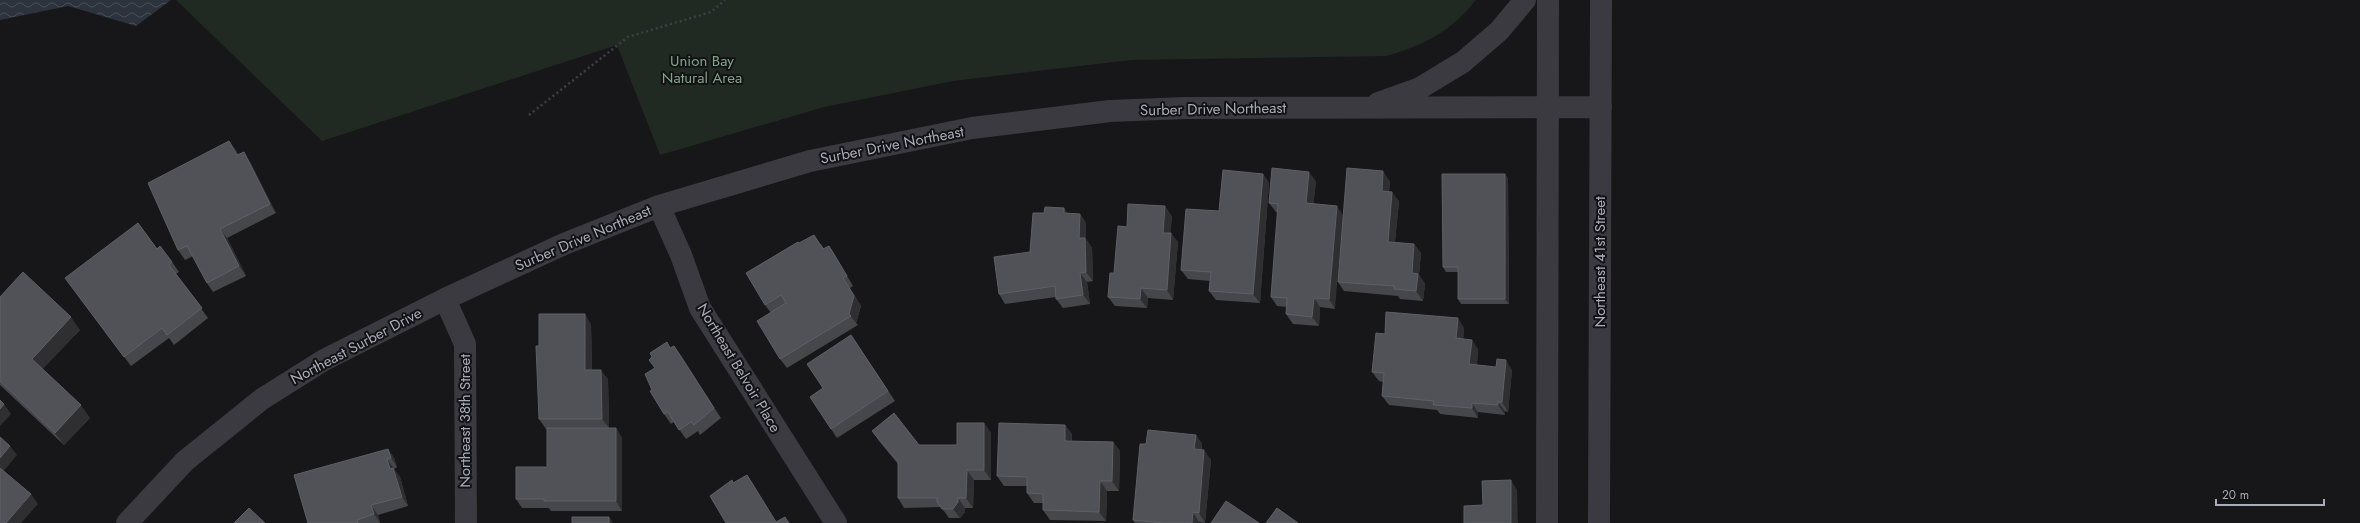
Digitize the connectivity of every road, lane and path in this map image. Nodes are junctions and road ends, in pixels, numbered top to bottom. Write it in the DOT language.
graph roads {
  1 [pos="725,0"];
  2 [pos="1525,0"];
  3 [pos="1548,0"];
  4 [pos="1601,0"];
  5 [pos="1547,107"];
  6 [pos="1601,107"];
  7 [pos="1364,108"];
  8 [pos="529,115"];
  9 [pos="659,206"];
  10 [pos="445,299"];
  11 [pos="126,523"];
  12 [pos="466,523"];
  13 [pos="836,523"];
  14 [pos="1547,523"];
  15 [pos="1599,523"];
  1 -- 8 [label="path"];
  2 -- 7 [label="street, Surber Drive Northeast"];
  3 -- 5 [label="street"];
  4 -- 6 [label="street, Northeast 41st Street"];
  5 -- 6 [label="street, Surber Drive Northeast"];
  5 -- 7 [label="street, Surber Drive Northeast"];
  5 -- 14 [label="street"];
  6 -- 15 [label="street, Northeast 41st Street"];
  7 -- 9 [label="street, Surber Drive Northeast"];
  9 -- 10 [label="street, Surber Drive Northeast"];
  9 -- 13 [label="street, Northeast Belvoir Place"];
  10 -- 11 [label="street, Northeast Surber Drive"];
  10 -- 12 [label="street, Northeast 38th Street"];
}
